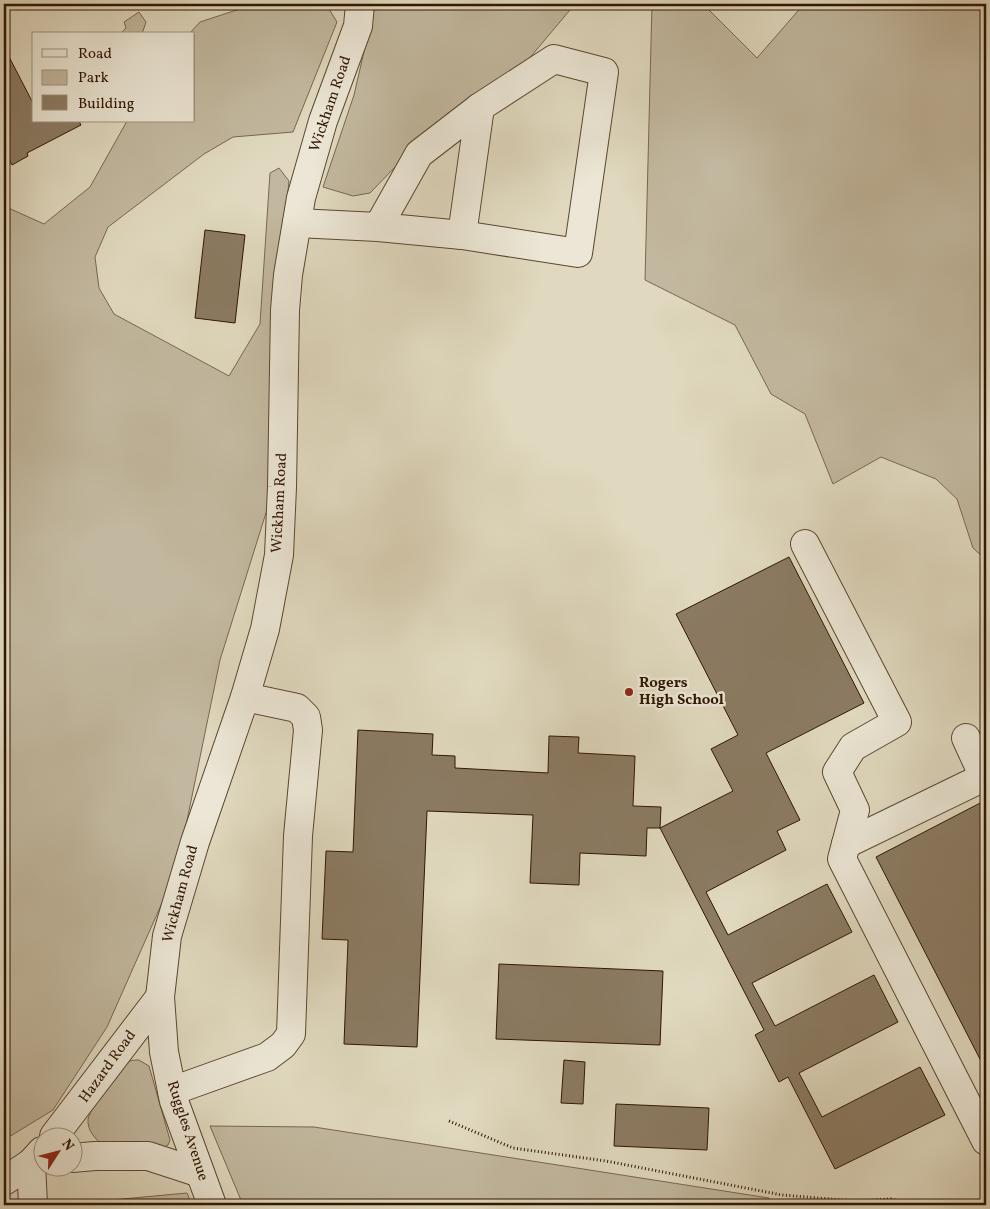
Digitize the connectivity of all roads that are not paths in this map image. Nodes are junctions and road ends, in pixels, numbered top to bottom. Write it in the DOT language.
graph roads {
  1 [pos="360,4"];
  2 [pos="480,107"];
  3 [pos="297,223"];
  4 [pos="378,227"];
  5 [pos="462,235"];
  6 [pos="805,544"];
  7 [pos="245,697"];
  8 [pos="966,738"];
  9 [pos="846,844"];
  10 [pos="160,997"];
  11 [pos="172,1091"];
  12 [pos="62,1126"];
  13 [pos="986,1141"];
  14 [pos="82,1157"];
  15 [pos="32,1163"];
  16 [pos="200,1173"];
  17 [pos="37,1176"];
  18 [pos="4,1181"];
  19 [pos="33,1205"];
  20 [pos="212,1205"];
  1 -- 3 [label="street, Wickham Road"];
  2 -- 4 [label="street"];
  2 -- 5 [label="street"];
  2 -- 5 [label="street"];
  3 -- 4 [label="street"];
  3 -- 7 [label="street, Wickham Road"];
  4 -- 5 [label="street"];
  6 -- 9 [label="street"];
  7 -- 10 [label="street, Wickham Road"];
  7 -- 11 [label="street"];
  8 -- 9 [label="street"];
  9 -- 13 [label="street"];
  10 -- 11 [label="street, Ruggles Avenue"];
  10 -- 12 [label="street, Hazard Road"];
  11 -- 16 [label="street, Ruggles Avenue"];
  14 -- 16 [label="street"];
  15 -- 18 [label="street"];
  16 -- 20 [label="street, Ruggles Avenue"];
  17 -- 19 [label="street"];
}
